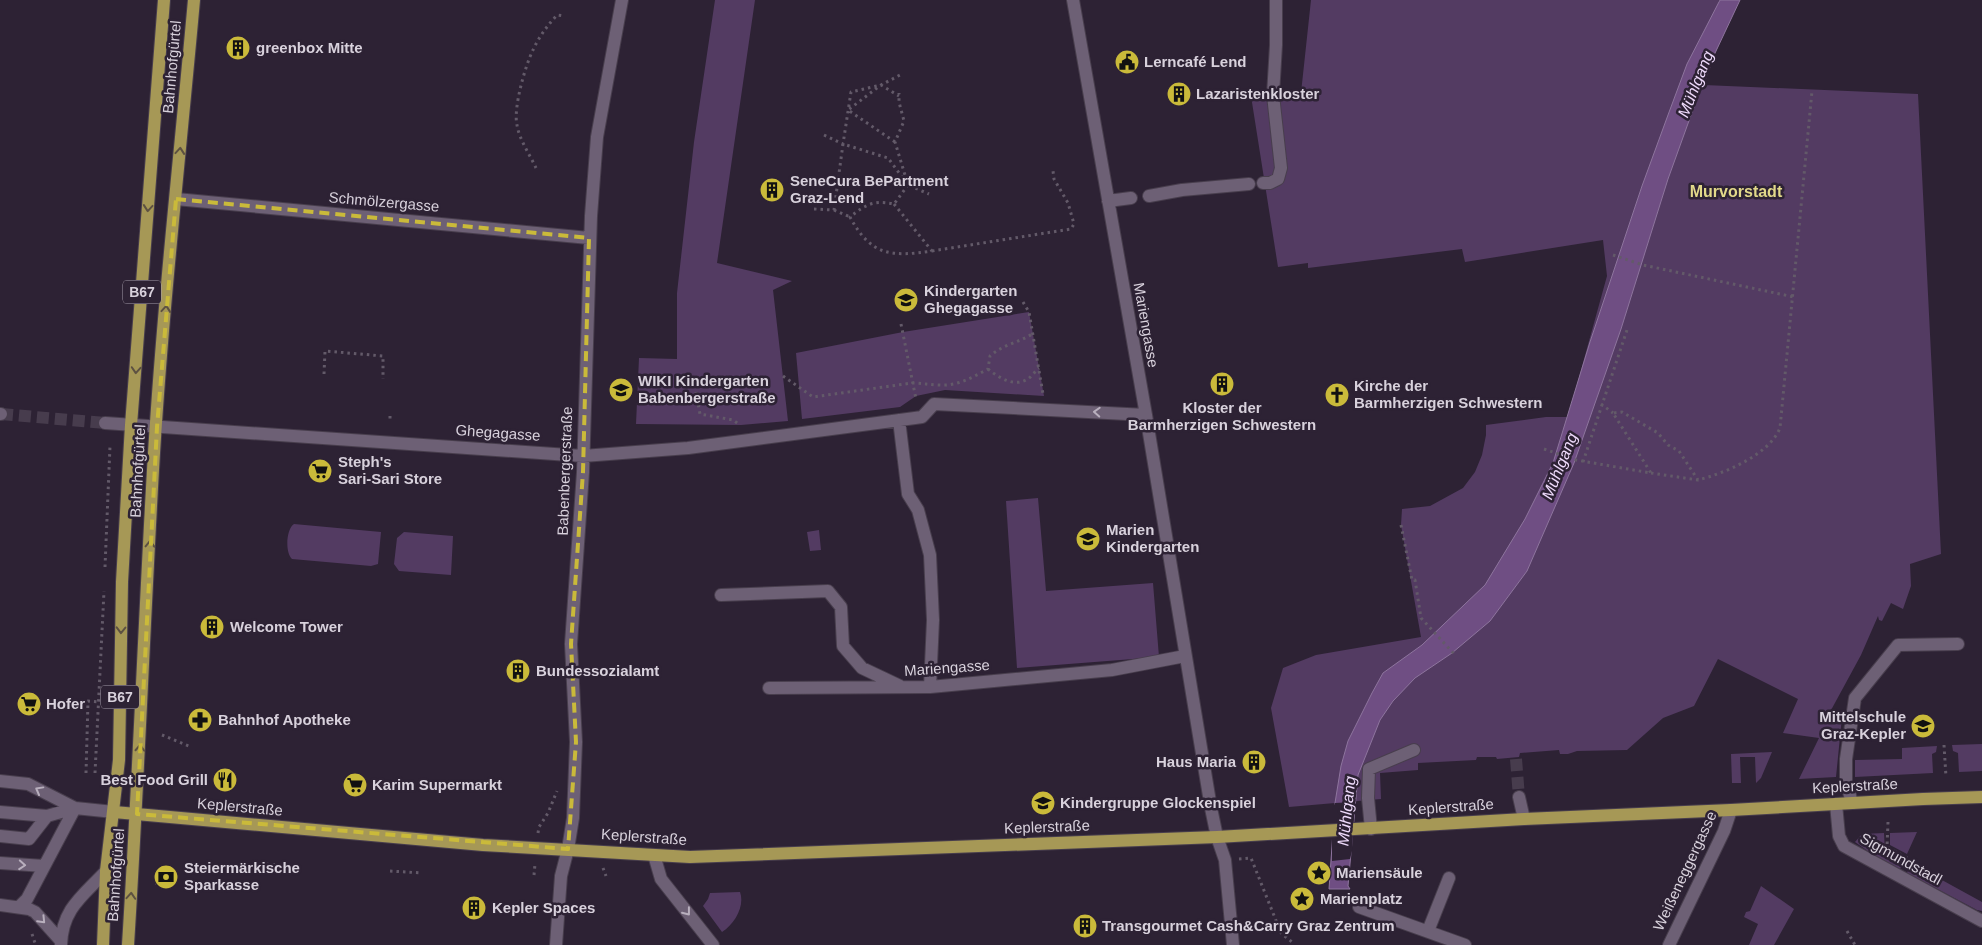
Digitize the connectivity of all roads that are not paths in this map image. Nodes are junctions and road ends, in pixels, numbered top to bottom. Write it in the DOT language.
graph roads {
  1 [pos="164,0"];
  2 [pos="194,0"];
  3 [pos="622,0"];
  4 [pos="1073,0"];
  5 [pos="1276,0"];
  6 [pos="1249,184"];
  7 [pos="1263,184"];
  8 [pos="1149,196"];
  9 [pos="1131,198"];
  10 [pos="176,199"];
  11 [pos="1108,201"];
  12 [pos="589,238"];
  13 [pos="1146,415"];
  14 [pos="898,420"];
  15 [pos="105,423"];
  16 [pos="131,424"];
  17 [pos="157,427"];
  18 [pos="583,456"];
  19 [pos="720,595"];
  20 [pos="1958,644"];
  21 [pos="1185,656"];
  22 [pos="930,687"];
  23 [pos="769,688"];
  24 [pos="904,688"];
  25 [pos="1414,750"];
  26 [pos="0,781"];
  27 [pos="1519,797"];
  28 [pos="1982,797"];
  29 [pos="1852,803"];
  30 [pos="1836,804"];
  31 [pos="75,808"];
  32 [pos="1731,810"];
  33 [pos="0,812"];
  34 [pos="114,812"];
  35 [pos="136,814"];
  36 [pos="47,816"];
  37 [pos="1524,819"];
  38 [pos="1371,829"];
  39 [pos="0,836"];
  40 [pos="1217,837"];
  41 [pos="568,849"];
  42 [pos="654,856"];
  43 [pos="0,863"];
  44 [pos="44,866"];
  45 [pos="106,871"];
  46 [pos="1450,878"];
  47 [pos="0,905"];
  48 [pos="19,907"];
  49 [pos="1360,907"];
  50 [pos="1982,921"];
  51 [pos="1428,931"];
  52 [pos="61,943"];
  53 [pos="103,945"];
  54 [pos="128,945"];
  55 [pos="556,945"];
  56 [pos="713,945"];
  57 [pos="1233,945"];
  58 [pos="1465,945"];
  59 [pos="1669,945"];
  1 -- 16 [label="main road, Bahnhofgürtel / B67, one-way"];
  10 -- 2 [label="main road, Bahnhofgürtel / B67, one-way"];
  3 -- 12 [label="street, Babenbergerstraße"];
  4 -- 11 [label="street, Mariengasse"];
  5 -- 7 [label="street"];
  6 -- 8 [label="street"];
  9 -- 11 [label="street"];
  10 -- 12 [label="street, Schmölzergasse"];
  17 -- 10 [label="main road, Bahnhofgürtel / B67, one-way"];
  11 -- 13 [label="street, Mariengasse"];
  12 -- 18 [label="street, Babenbergerstraße"];
  13 -- 14 [label="street, Ghegagasse, one-way"];
  13 -- 21 [label="street, Mariengasse"];
  14 -- 18 [label="street, Ghegagasse"];
  14 -- 22 [label="street"];
  15 -- 16 [label="street, Ghegagasse"];
  16 -- 17 [label="street, Ghegagasse"];
  16 -- 34 [label="main road, Bahnhofgürtel / B67, one-way"];
  17 -- 18 [label="street, Ghegagasse"];
  35 -- 17 [label="main road, Bahnhofgürtel / B67, one-way"];
  18 -- 41 [label="street, Babenbergerstraße"];
  19 -- 24 [label="street"];
  20 -- 29 [label="street"];
  21 -- 22 [label="street, Mariengasse"];
  21 -- 40 [label="street, Mariengasse"];
  22 -- 24 [label="street, Mariengasse"];
  23 -- 24 [label="street, Mariengasse"];
  25 -- 38 [label="street"];
  31 -- 26 [label="street, one-way"];
  27 -- 37 [label="street"];
  28 -- 29 [label="main road, Keplerstraße"];
  29 -- 30 [label="main road, Keplerstraße"];
  30 -- 32 [label="main road, Keplerstraße"];
  30 -- 50 [label="street, Sigmundstadl"];
  31 -- 34 [label="street"];
  31 -- 36 [label="street"];
  31 -- 44 [label="street"];
  32 -- 37 [label="main road, Keplerstraße"];
  32 -- 59 [label="street, Weißeneggergasse"];
  33 -- 36 [label="street"];
  34 -- 35 [label="main road, Keplerstraße"];
  34 -- 45 [label="main road, Bahnhofgürtel / B67"];
  35 -- 41 [label="main road, Keplerstraße"];
  54 -- 35 [label="main road, Bahnhofgürtel / B67, one-way"];
  36 -- 39 [label="street"];
  37 -- 38 [label="main road, Keplerstraße"];
  38 -- 40 [label="main road, Keplerstraße"];
  40 -- 42 [label="main road, Keplerstraße"];
  40 -- 57 [label="street, Mariengasse"];
  41 -- 42 [label="main road, Keplerstraße"];
  41 -- 55 [label="street, Babenbergerstraße"];
  42 -- 56 [label="street, one-way"];
  43 -- 44 [label="street, one-way"];
  44 -- 48 [label="street"];
  45 -- 52 [label="street"];
  45 -- 53 [label="main road, Bahnhofgürtel / B67"];
  46 -- 51 [label="street"];
  47 -- 48 [label="street"];
  48 -- 52 [label="street, one-way"];
  49 -- 51 [label="street"];
  51 -- 58 [label="street"];
}
